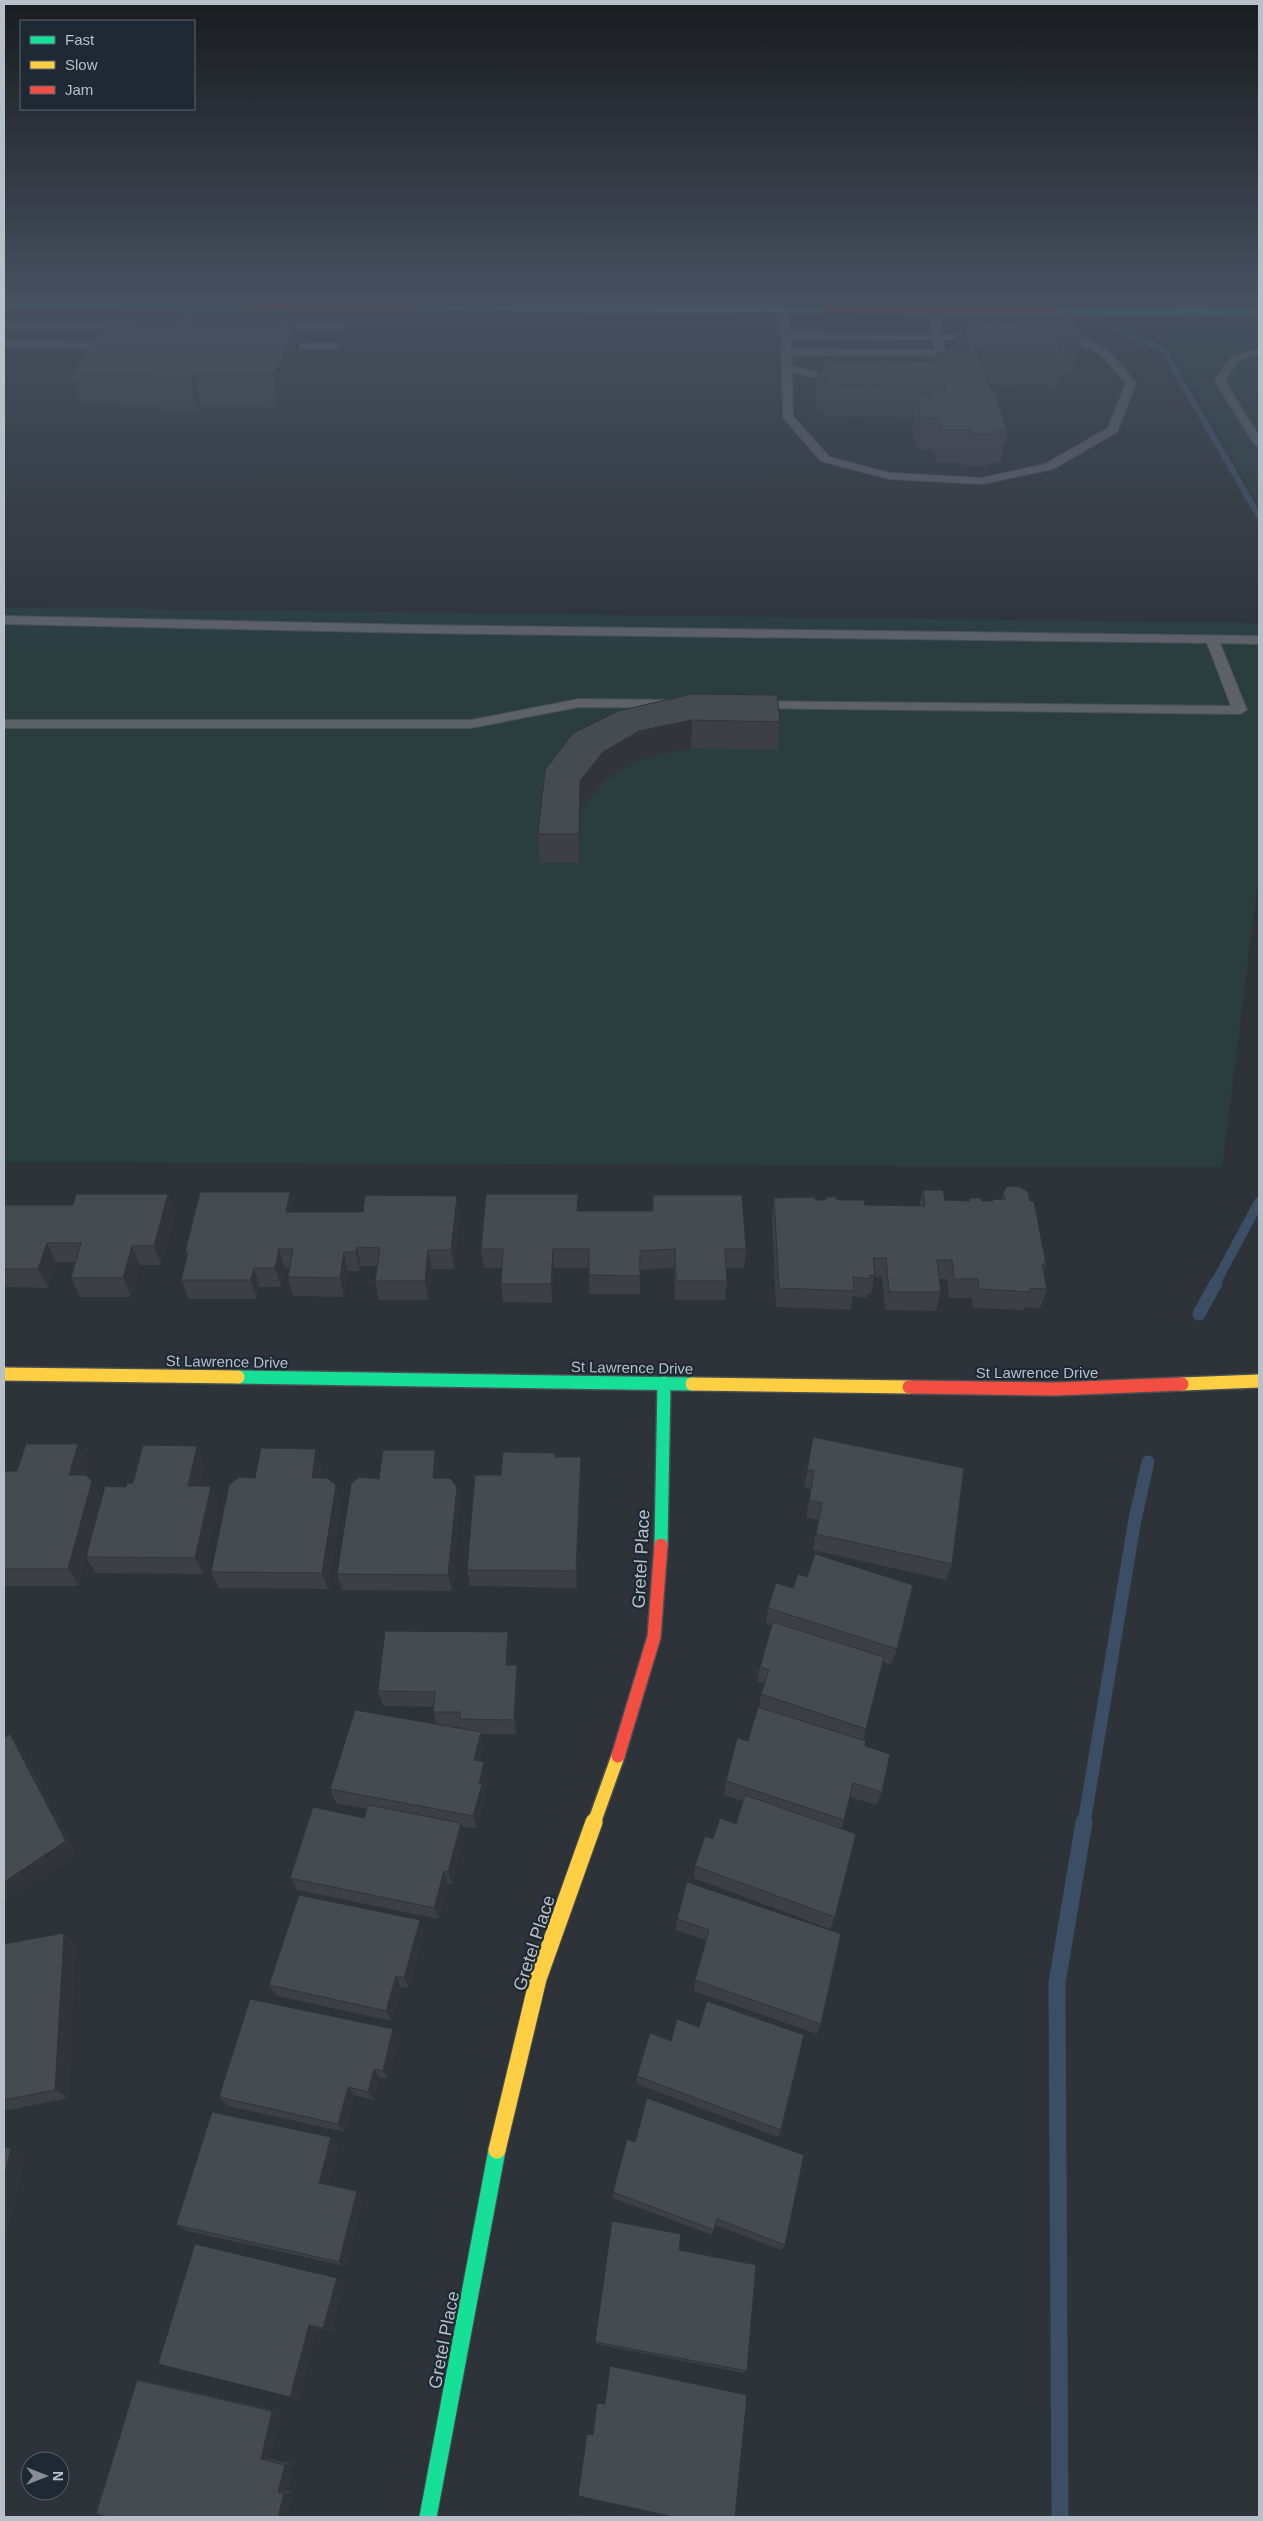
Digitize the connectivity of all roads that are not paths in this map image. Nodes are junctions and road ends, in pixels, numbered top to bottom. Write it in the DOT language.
graph roads {
  1 [pos="788,413"];
  2 [pos="1120,413"];
  3 [pos="1240,413"];
  4 [pos="1259,444"];
  5 [pos="4,620"];
  6 [pos="1212,640"];
  7 [pos="1259,640"];
  8 [pos="693,704"];
  9 [pos="740,704"];
  10 [pos="4,724"];
  11 [pos="4,1374"];
  12 [pos="1259,1381"];
  13 [pos="664,1383"];
  14 [pos="428,2517"];
  1 -- 2 [label="lane"];
  3 -- 4 [label="lane"];
  5 -- 6 [label="lane"];
  6 -- 7 [label="lane"];
  6 -- 9 [label="lane"];
  8 -- 10 [label="lane"];
  11 -- 13 [label="main road, St Lawrence Drive"];
  12 -- 13 [label="main road, St Lawrence Drive"];
  13 -- 14 [label="main road, Gretel Place"];
}
